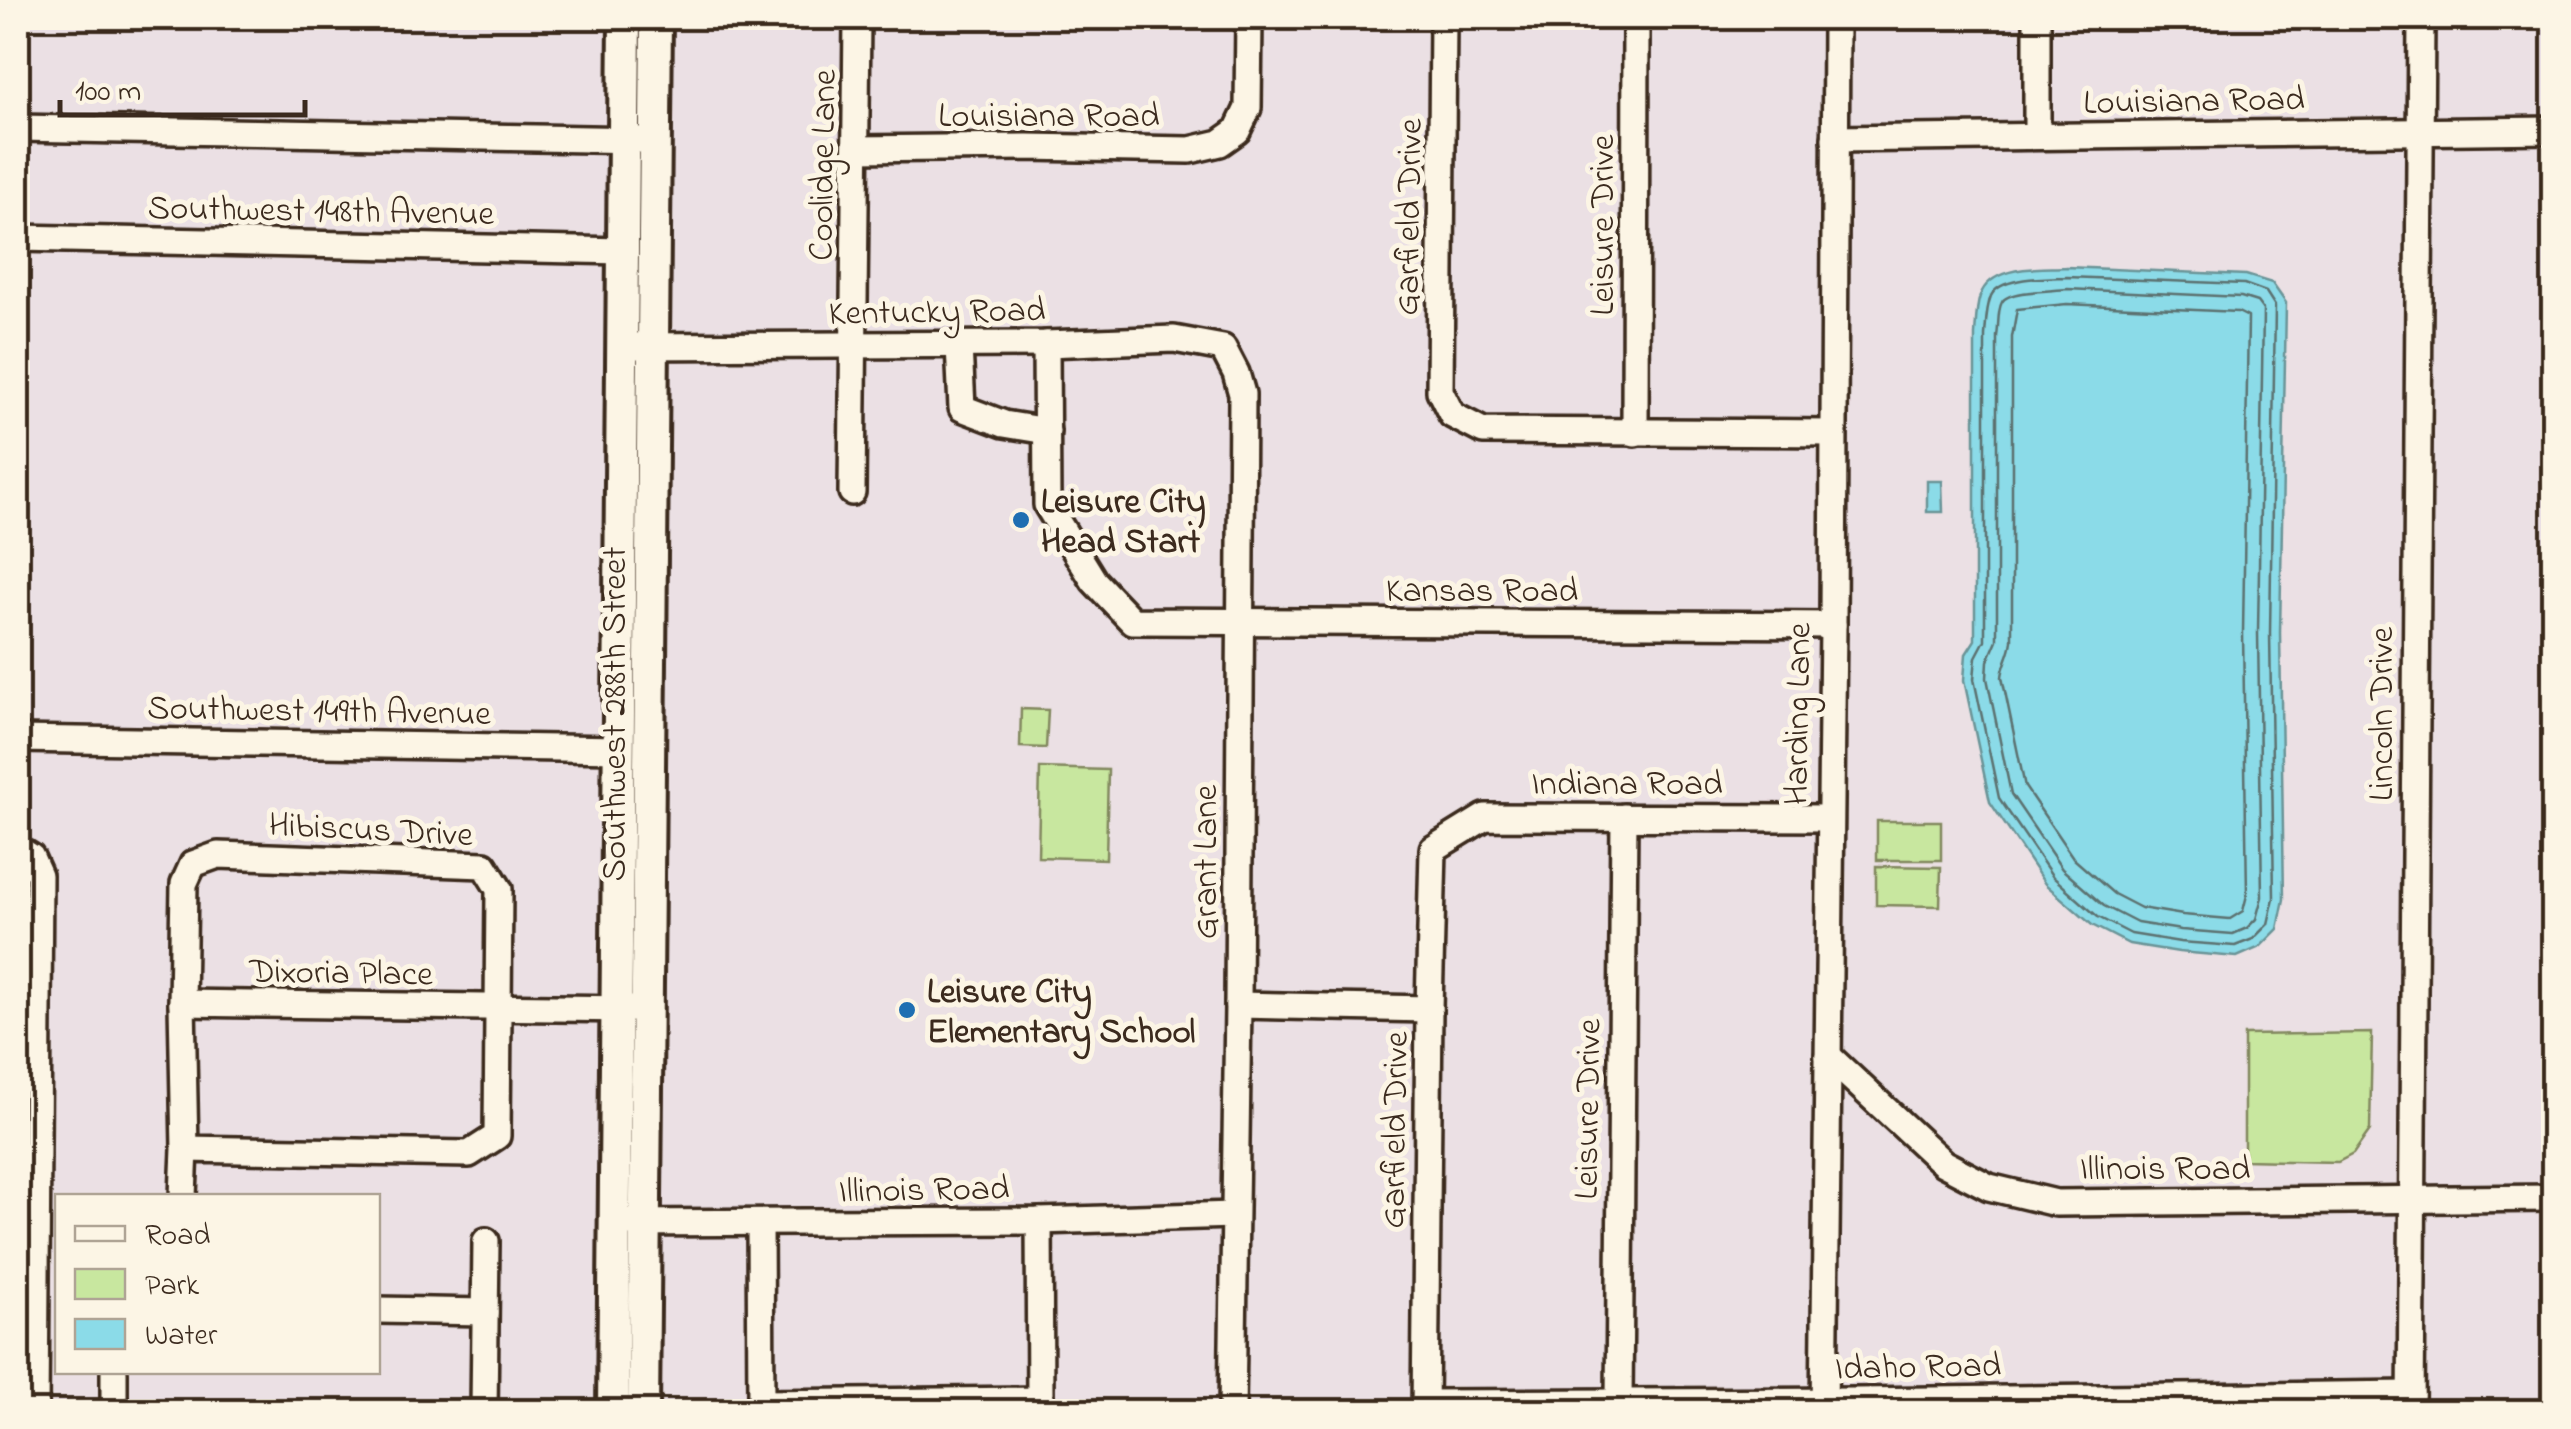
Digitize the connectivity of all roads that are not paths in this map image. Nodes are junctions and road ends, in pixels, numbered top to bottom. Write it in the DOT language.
graph roads {
  1 [pos="625,18"];
  2 [pos="656,18"];
  3 [pos="857,18"];
  4 [pos="1249,18"];
  5 [pos="1444,18"];
  6 [pos="1636,18"];
  7 [pos="1836,18"];
  8 [pos="2038,18"];
  9 [pos="2421,18"];
  10 [pos="18,128"];
  11 [pos="2554,130"];
  12 [pos="2420,132"];
  13 [pos="2038,136"];
  14 [pos="1835,138"];
  15 [pos="624,139"];
  16 [pos="655,140"];
  17 [pos="856,149"];
  18 [pos="18,238"];
  19 [pos="623,251"];
  20 [pos="1046,344"];
  21 [pos="959,345"];
  22 [pos="638,346"];
  23 [pos="853,346"];
  24 [pos="1236,373"];
  25 [pos="1046,431"];
  26 [pos="1833,432"];
  27 [pos="1635,433"];
  28 [pos="852,492"];
  29 [pos="1241,622"];
  30 [pos="1833,625"];
  31 [pos="18,739"];
  32 [pos="620,749"];
  33 [pos="1624,817"];
  34 [pos="1830,818"];
  35 [pos="1434,849"];
  36 [pos="18,850"];
  37 [pos="28,971"];
  38 [pos="182,1003"];
  39 [pos="1238,1005"];
  40 [pos="499,1008"];
  41 [pos="632,1009"];
  42 [pos="1429,1009"];
  43 [pos="1828,1056"];
  44 [pos="27,1099"];
  45 [pos="185,1149"];
  46 [pos="182,1194"];
  47 [pos="2554,1198"];
  48 [pos="2411,1201"];
  49 [pos="1234,1215"];
  50 [pos="1039,1221"];
  51 [pos="615,1223"];
  52 [pos="646,1224"];
  53 [pos="760,1224"];
  54 [pos="486,1242"];
  55 [pos="27,1243"];
  56 [pos="380,1310"];
  57 [pos="485,1312"];
  58 [pos="37,1334"];
  59 [pos="114,1374"];
  60 [pos="1619,1401"];
  61 [pos="2411,1403"];
  62 [pos="1824,1406"];
  63 [pos="1425,1407"];
  64 [pos="35,1412"];
  65 [pos="114,1412"];
  66 [pos="484,1412"];
  67 [pos="613,1412"];
  68 [pos="643,1412"];
  69 [pos="1232,1412"];
  1 -- 15 [label="main road, Southwest 288th Street"];
  2 -- 16 [label="main road, Southwest 288th Street"];
  3 -- 17 [label="street, Coolidge Lane"];
  4 -- 17 [label="street, Louisiana Road"];
  5 -- 27 [label="street, Garfield Drive"];
  6 -- 27 [label="street, Leisure Drive"];
  7 -- 14 [label="street, Harding Lane"];
  8 -- 13 [label="street"];
  9 -- 12 [label="street, Lincoln Drive"];
  10 -- 15 [label="street"];
  11 -- 12 [label="street, Louisiana Road"];
  12 -- 13 [label="street, Louisiana Road"];
  12 -- 48 [label="street, Lincoln Drive"];
  13 -- 14 [label="street, Louisiana Road"];
  14 -- 26 [label="street, Harding Lane"];
  15 -- 16 [label="street"];
  15 -- 19 [label="main road, Southwest 288th Street"];
  16 -- 22 [label="main road, Southwest 288th Street"];
  17 -- 23 [label="street, Coolidge Lane"];
  18 -- 19 [label="street, Southwest 148th Avenue"];
  19 -- 22 [label="main road, Southwest 288th Street"];
  20 -- 21 [label="street, Kentucky Road"];
  20 -- 24 [label="street, Kentucky Road"];
  20 -- 25 [label="street"];
  21 -- 23 [label="street, Kentucky Road"];
  21 -- 25 [label="street"];
  22 -- 23 [label="street, Kentucky Road"];
  22 -- 32 [label="main road, Southwest 288th Street"];
  22 -- 41 [label="main road, Southwest 288th Street"];
  23 -- 28 [label="street, Coolidge Lane"];
  24 -- 29 [label="street, Grant Lane"];
  25 -- 29 [label="street, Kansas Road"];
  26 -- 27 [label="street"];
  26 -- 30 [label="street, Harding Lane"];
  29 -- 30 [label="street, Kansas Road"];
  29 -- 39 [label="street, Grant Lane"];
  30 -- 34 [label="street, Harding Lane"];
  31 -- 32 [label="street, Southwest 149th Avenue"];
  32 -- 41 [label="main road, Southwest 288th Street"];
  33 -- 34 [label="street, Indiana Road"];
  33 -- 35 [label="street, Indiana Road"];
  33 -- 60 [label="street, Leisure Drive"];
  34 -- 43 [label="street, Harding Lane"];
  35 -- 42 [label="street, Garfield Drive"];
  36 -- 37 [label="street"];
  37 -- 44 [label="street"];
  38 -- 40 [label="street, Dixoria Place"];
  38 -- 40 [label="street, Hibiscus Drive"];
  38 -- 45 [label="street, Hibiscus Drive"];
  39 -- 42 [label="street"];
  39 -- 49 [label="street, Grant Lane"];
  40 -- 41 [label="street, Dixoria Place"];
  40 -- 45 [label="street, Hibiscus Drive"];
  41 -- 51 [label="main road, Southwest 288th Street"];
  41 -- 52 [label="main road, Southwest 288th Street"];
  42 -- 63 [label="street, Garfield Drive"];
  43 -- 48 [label="street, Illinois Road"];
  43 -- 62 [label="street, Harding Lane"];
  44 -- 55 [label="street"];
  45 -- 46 [label="street, Hibiscus Drive"];
  47 -- 48 [label="street, Illinois Road"];
  48 -- 61 [label="street, Lincoln Drive"];
  49 -- 50 [label="street, Illinois Road"];
  49 -- 69 [label="street, Grant Lane"];
  50 -- 53 [label="street, Illinois Road"];
  50 -- 53 [label="street"];
  51 -- 52 [label="street, Illinois Road"];
  51 -- 67 [label="main road, Southwest 288th Street"];
  52 -- 53 [label="street, Illinois Road"];
  52 -- 68 [label="main road, Southwest 288th Street"];
  54 -- 57 [label="street"];
  55 -- 58 [label="street"];
  56 -- 57 [label="street"];
  57 -- 66 [label="street"];
  58 -- 64 [label="street"];
  59 -- 65 [label="street"];
  60 -- 62 [label="street, Idaho Road"];
  60 -- 63 [label="street, Idaho Road"];
  61 -- 62 [label="street, Idaho Road"];
}
